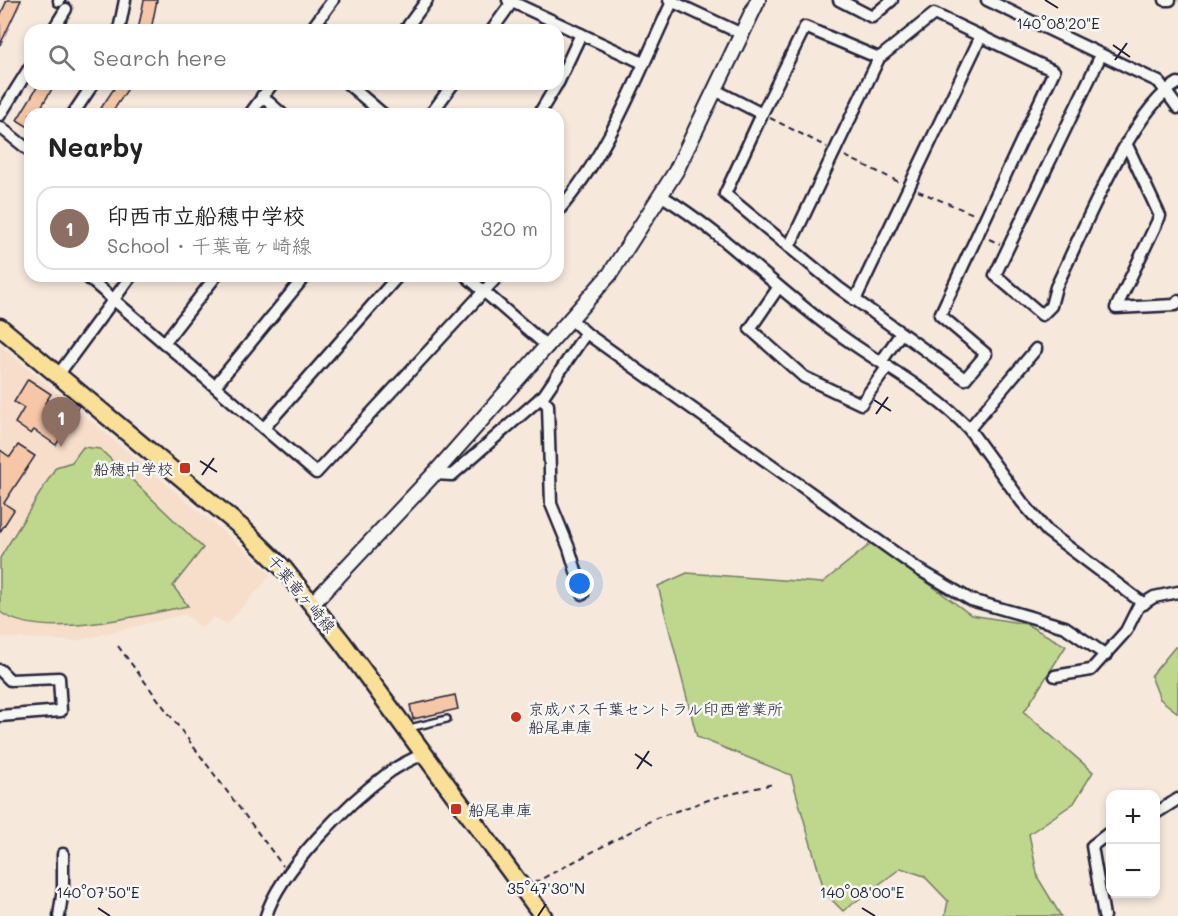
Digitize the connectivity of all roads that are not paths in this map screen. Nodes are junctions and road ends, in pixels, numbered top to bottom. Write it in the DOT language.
graph roads {
  1 [pos="125,0"];
  2 [pos="333,0"];
  3 [pos="427,0"];
  4 [pos="671,0"];
  5 [pos="758,0"];
  6 [pos="839,0"];
  7 [pos="892,0"];
  8 [pos="987,0"];
  9 [pos="1165,0"];
  10 [pos="1170,0"];
  11 [pos="510,1"];
  12 [pos="61,3"];
  13 [pos="55,24"];
  14 [pos="120,24"];
  15 [pos="315,24"];
  16 [pos="409,24"];
  17 [pos="496,24"];
  18 [pos="559,24"];
  19 [pos="564,26"];
  20 [pos="581,34"];
  21 [pos="742,34"];
  22 [pos="981,36"];
  23 [pos="1101,55"];
  24 [pos="879,58"];
  25 [pos="643,63"];
  26 [pos="564,70"];
  27 [pos="24,77"];
  28 [pos="1178,83"];
  29 [pos="1167,89"];
  30 [pos="89,90"];
  31 [pos="267,90"];
  32 [pos="364,90"];
  33 [pos="449,90"];
  34 [pos="554,90"];
  35 [pos="715,90"];
  36 [pos="262,96"];
  37 [pos="77,108"];
  38 [pos="254,108"];
  39 [pos="275,108"];
  40 [pos="377,108"];
  41 [pos="435,108"];
  42 [pos="543,108"];
  43 [pos="1178,108"];
  44 [pos="762,114"];
  45 [pos="0,116"];
  46 [pos="0,127"];
  47 [pos="1126,143"];
  48 [pos="24,146"];
  49 [pos="662,196"];
  50 [pos="564,203"];
  51 [pos="789,247"];
  52 [pos="93,282"];
  53 [pos="127,282"];
  54 [pos="211,282"];
  55 [pos="300,282"];
  56 [pos="393,282"];
  57 [pos="473,282"];
  58 [pos="493,282"];
  59 [pos="778,288"];
  60 [pos="484,292"];
  61 [pos="114,300"];
  62 [pos="855,300"];
  63 [pos="1178,301"];
  64 [pos="572,320"];
  65 [pos="0,327"];
  66 [pos="586,333"];
  67 [pos="901,333"];
  68 [pos="164,343"];
  69 [pos="548,347"];
  70 [pos="1036,349"];
  71 [pos="884,364"];
  72 [pos="58,375"];
  73 [pos="215,386"];
  74 [pos="540,398"];
  75 [pos="264,428"];
  76 [pos="969,429"];
  77 [pos="434,474"];
  78 [pos="1178,592"];
  79 [pos="583,594"];
  80 [pos="314,603"];
  81 [pos="1144,604"];
  82 [pos="1106,654"];
  83 [pos="0,670"];
  84 [pos="1055,676"];
  85 [pos="0,716"];
  86 [pos="447,719"];
  87 [pos="405,729"];
  88 [pos="423,754"];
  89 [pos="1178,799"];
  90 [pos="1160,810"];
  91 [pos="1106,835"];
  92 [pos="63,854"];
  93 [pos="59,916"];
  94 [pos="266,916"];
  95 [pos="543,916"];
  96 [pos="1104,916"];
  1 -- 14 [label="street"];
  2 -- 15 [label="street"];
  3 -- 16 [label="street"];
  4 -- 21 [label="street"];
  4 -- 25 [label="street"];
  5 -- 21 [label="street"];
  6 -- 7 [label="street"];
  8 -- 23 [label="street"];
  9 -- 10 [label="street"];
  11 -- 17 [label="street"];
  11 -- 18 [label="street"];
  12 -- 13 [label="street"];
  19 -- 20 [label="street"];
  20 -- 25 [label="street"];
  20 -- 26 [label="street"];
  21 -- 35 [label="street"];
  22 -- 24 [label="street"];
  22 -- 62 [label="street"];
  22 -- 67 [label="street"];
  23 -- 29 [label="street"];
  23 -- 47 [label="street"];
  24 -- 44 [label="street"];
  24 -- 51 [label="street"];
  25 -- 50 [label="street"];
  27 -- 45 [label="street"];
  28 -- 29 [label="street"];
  29 -- 43 [label="street"];
  29 -- 47 [label="street"];
  30 -- 37 [label="street"];
  31 -- 36 [label="street"];
  32 -- 40 [label="street"];
  33 -- 41 [label="street"];
  34 -- 42 [label="street"];
  35 -- 44 [label="street"];
  35 -- 49 [label="street"];
  36 -- 38 [label="street"];
  36 -- 39 [label="street"];
  44 -- 51 [label="street"];
  46 -- 48 [label="street"];
  47 -- 63 [label="street"];
  49 -- 59 [label="street"];
  49 -- 64 [label="street"];
  51 -- 62 [label="street"];
  52 -- 61 [label="street"];
  53 -- 61 [label="street"];
  54 -- 68 [label="street"];
  55 -- 73 [label="street"];
  56 -- 75 [label="street"];
  57 -- 60 [label="street"];
  58 -- 60 [label="street"];
  59 -- 71 [label="street"];
  59 -- 71 [label="street"];
  60 -- 69 [label="street"];
  60 -- 75 [label="street"];
  61 -- 68 [label="street"];
  61 -- 72 [label="street"];
  62 -- 67 [label="street"];
  64 -- 66 [label="street"];
  64 -- 69 [label="street"];
  65 -- 72 [label="main road, 千葉竜ヶ崎線"];
  66 -- 74 [label="street"];
  66 -- 82 [label="street"];
  67 -- 71 [label="street"];
  68 -- 73 [label="street"];
  69 -- 77 [label="street"];
  70 -- 76 [label="street"];
  71 -- 76 [label="street"];
  72 -- 80 [label="main road, 千葉竜ヶ崎線"];
  73 -- 75 [label="street"];
  74 -- 77 [label="street"];
  74 -- 79 [label="street"];
  76 -- 81 [label="street"];
  77 -- 80 [label="street"];
  78 -- 81 [label="street"];
  80 -- 87 [label="main road, 千葉竜ヶ崎線"];
  81 -- 82 [label="street"];
  82 -- 84 [label="street"];
  83 -- 85 [label="street"];
  86 -- 87 [label="lane"];
  87 -- 88 [label="main road, 千葉竜ヶ崎線"];
  88 -- 94 [label="street"];
  88 -- 95 [label="main road, 千葉竜ヶ崎線"];
  89 -- 90 [label="street"];
  91 -- 96 [label="street"];
  92 -- 93 [label="street"];
}
